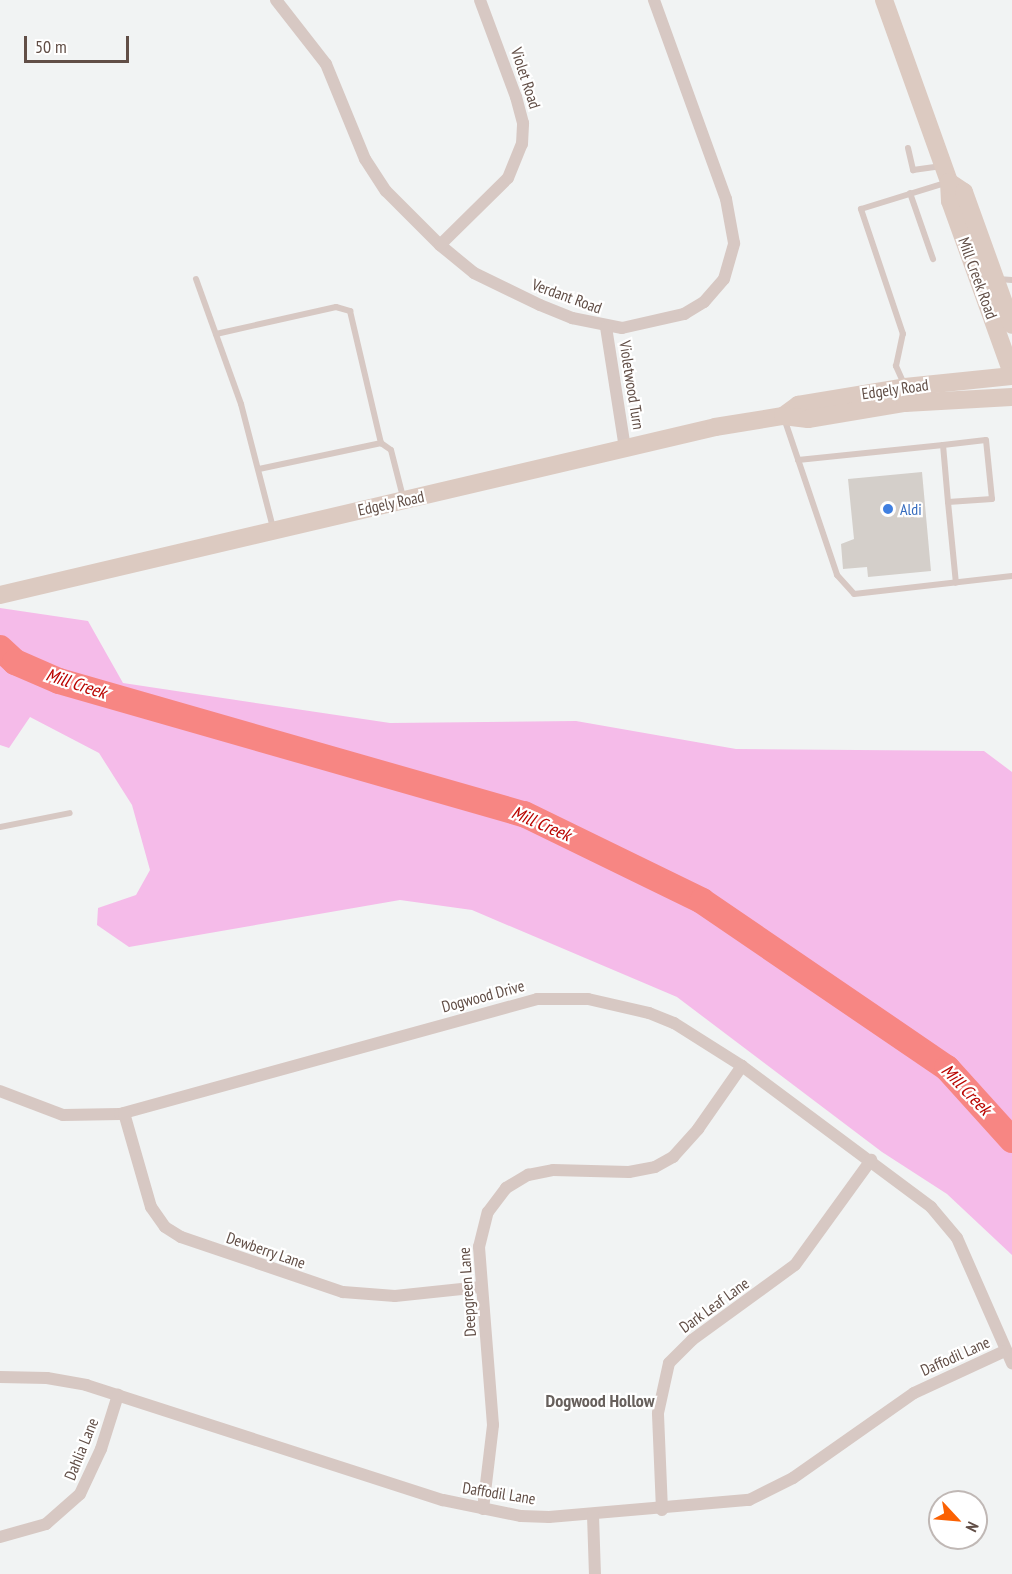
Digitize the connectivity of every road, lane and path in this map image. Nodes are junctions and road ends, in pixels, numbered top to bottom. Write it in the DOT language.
graph roads {
  1 [pos="276,0"];
  2 [pos="480,0"];
  3 [pos="654,0"];
  4 [pos="884,0"];
  5 [pos="908,148"];
  6 [pos="946,174"];
  7 [pos="910,194"];
  8 [pos="440,245"];
  9 [pos="933,259"];
  10 [pos="196,279"];
  11 [pos="1004,279"];
  12 [pos="1012,323"];
  13 [pos="606,327"];
  14 [pos="216,334"];
  15 [pos="1012,374"];
  16 [pos="905,387"];
  17 [pos="1012,397"];
  18 [pos="783,416"];
  19 [pos="381,443"];
  20 [pos="943,445"];
  21 [pos="625,448"];
  22 [pos="798,460"];
  23 [pos="259,469"];
  24 [pos="403,498"];
  25 [pos="948,502"];
  26 [pos="274,531"];
  27 [pos="1012,576"];
  28 [pos="956,583"];
  29 [pos="0,595"];
  30 [pos="70,813"];
  31 [pos="0,827"];
  32 [pos="742,1066"];
  33 [pos="0,1090"];
  34 [pos="124,1113"];
  35 [pos="871,1160"];
  36 [pos="482,1287"];
  37 [pos="1005,1351"];
  38 [pos="1012,1363"];
  39 [pos="0,1377"];
  40 [pos="118,1395"];
  41 [pos="483,1509"];
  42 [pos="662,1510"];
  43 [pos="593,1515"];
  44 [pos="0,1537"];
  45 [pos="595,1574"];
  1 -- 8 [label="street, Verdant Road"];
  2 -- 8 [label="street, Violet Road"];
  3 -- 13 [label="street, Verdant Road"];
  4 -- 6 [label="main road, Mill Creek Road"];
  5 -- 6 [label="lane"];
  6 -- 7 [label="lane"];
  6 -- 11 [label="main road, Mill Creek Road"];
  6 -- 15 [label="main road, Mill Creek Road"];
  7 -- 9 [label="lane"];
  7 -- 16 [label="lane"];
  8 -- 13 [label="street, Verdant Road"];
  10 -- 14 [label="lane"];
  11 -- 12 [label="main road, Mill Creek Road"];
  13 -- 21 [label="street, Violetwood Turn"];
  14 -- 19 [label="lane"];
  14 -- 23 [label="lane"];
  15 -- 16 [label="main road, Edgely Road"];
  16 -- 18 [label="main road, Edgely Road"];
  17 -- 18 [label="main road, Edgely Road"];
  18 -- 21 [label="main road, Edgely Road"];
  18 -- 22 [label="lane"];
  19 -- 23 [label="lane"];
  19 -- 24 [label="lane"];
  20 -- 22 [label="lane"];
  20 -- 25 [label="lane"];
  20 -- 25 [label="lane"];
  21 -- 24 [label="main road, Edgely Road"];
  22 -- 28 [label="lane"];
  23 -- 26 [label="lane"];
  24 -- 26 [label="main road, Edgely Road"];
  25 -- 28 [label="lane"];
  26 -- 29 [label="main road, Edgely Road"];
  27 -- 28 [label="lane"];
  30 -- 31 [label="lane"];
  32 -- 34 [label="street, Dogwood Drive"];
  32 -- 35 [label="street, Dogwood Drive"];
  32 -- 36 [label="street, Deepgreen Lane"];
  33 -- 34 [label="street, Dogwood Drive"];
  34 -- 36 [label="street, Dewberry Lane"];
  35 -- 37 [label="street, Dogwood Drive"];
  35 -- 42 [label="street, Dark Leaf Lane"];
  36 -- 41 [label="street, Deepgreen Lane"];
  37 -- 38 [label="street, Dogwood Drive"];
  37 -- 42 [label="street, Daffodil Lane"];
  39 -- 40 [label="street, Daffodil Lane"];
  40 -- 41 [label="street, Daffodil Lane"];
  40 -- 44 [label="street, Dahlia Lane"];
  41 -- 43 [label="street, Daffodil Lane"];
  42 -- 43 [label="street, Daffodil Lane"];
  43 -- 45 [label="street"];
}
